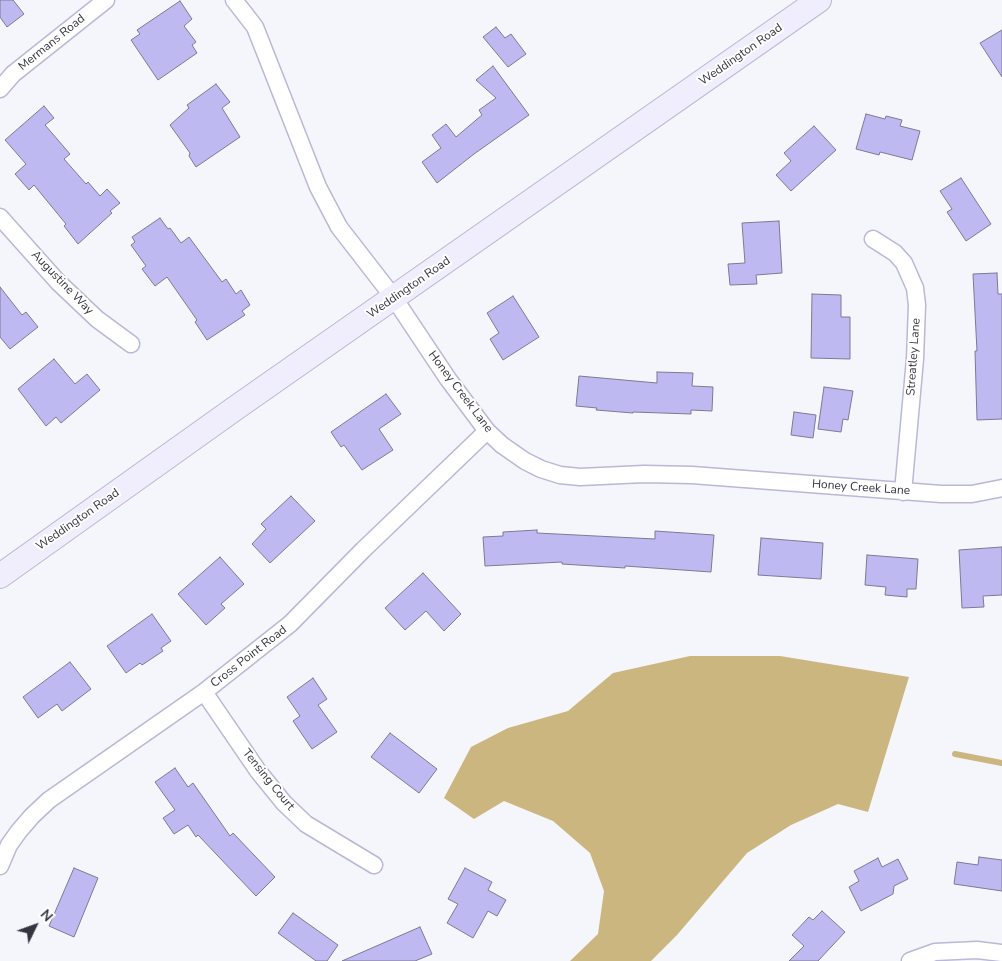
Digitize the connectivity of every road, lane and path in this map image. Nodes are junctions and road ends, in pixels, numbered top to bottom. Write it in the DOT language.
graph roads {
  1 [pos="106,0"];
  2 [pos="234,0"];
  3 [pos="819,0"];
  4 [pos="0,89"];
  5 [pos="0,216"];
  6 [pos="873,239"];
  7 [pos="394,298"];
  8 [pos="131,344"];
  9 [pos="487,431"];
  10 [pos="1002,488"];
  11 [pos="903,492"];
  12 [pos="0,576"];
  13 [pos="204,692"];
  14 [pos="374,865"];
  15 [pos="0,866"];
  16 [pos="1002,953"];
  17 [pos="910,961"];
  1 -- 4 [label="street, Mermans Road"];
  2 -- 7 [label="street, Honey Creek Lane"];
  3 -- 7 [label="main road, Weddington Road"];
  5 -- 8 [label="street, Augustine Way"];
  6 -- 11 [label="street, Streatley Lane"];
  7 -- 9 [label="street, Honey Creek Lane"];
  7 -- 12 [label="main road, Weddington Road"];
  9 -- 11 [label="street, Honey Creek Lane"];
  9 -- 13 [label="street, Cross Point Road"];
  10 -- 11 [label="street, Honey Creek Lane"];
  13 -- 14 [label="street, Tensing Court"];
  13 -- 15 [label="street, Cross Point Road"];
  16 -- 17 [label="street"];
}
